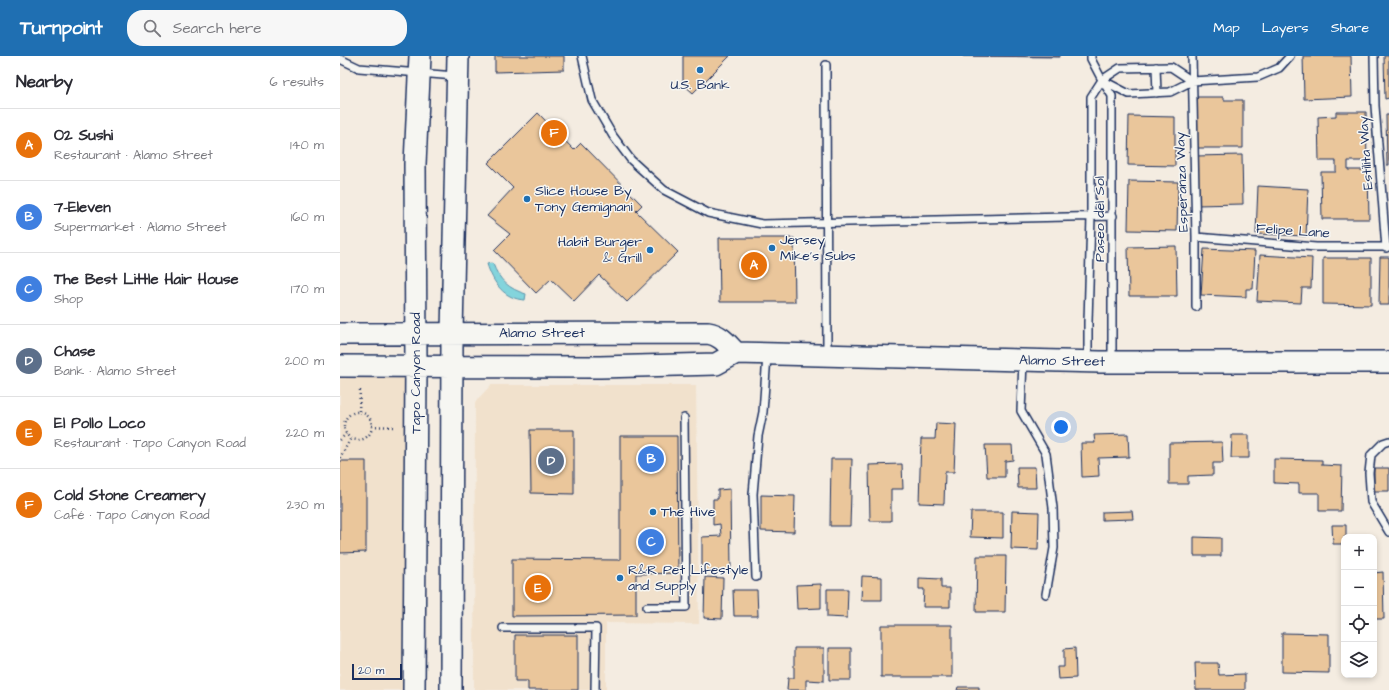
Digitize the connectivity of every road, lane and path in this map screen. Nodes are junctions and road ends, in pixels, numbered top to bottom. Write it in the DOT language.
graph roads {
  1 [pos="347,56"];
  2 [pos="582,56"];
  3 [pos="1091,56"];
  4 [pos="1192,56"];
  5 [pos="1290,56"];
  6 [pos="1374,56"];
  7 [pos="340,58"];
  8 [pos="420,65"];
  9 [pos="826,65"];
  10 [pos="458,66"];
  11 [pos="1156,67"];
  12 [pos="1102,80"];
  13 [pos="1192,81"];
  14 [pos="1157,93"];
  15 [pos="1091,216"];
  16 [pos="1113,216"];
  17 [pos="826,223"];
  18 [pos="1196,237"];
  19 [pos="1387,247"];
  20 [pos="1196,307"];
  21 [pos="452,333"];
  22 [pos="340,334"];
  23 [pos="416,334"];
  24 [pos="736,353"];
  25 [pos="768,354"];
  26 [pos="827,355"];
  27 [pos="1024,360"];
  28 [pos="1088,361"];
  29 [pos="1112,362"];
  30 [pos="1389,362"];
  31 [pos="340,366"];
  32 [pos="416,366"];
  33 [pos="452,366"];
  34 [pos="360,390"];
  35 [pos="358,411"];
  36 [pos="684,418"];
  37 [pos="372,426"];
  38 [pos="393,427"];
  39 [pos="344,428"];
  40 [pos="340,429"];
  41 [pos="346,434"];
  42 [pos="351,438"];
  43 [pos="340,440"];
  44 [pos="1389,441"];
  45 [pos="340,458"];
  46 [pos="1389,532"];
  47 [pos="756,577"];
  48 [pos="1046,594"];
  49 [pos="647,607"];
  50 [pos="503,628"];
  51 [pos="414,690"];
  52 [pos="451,690"];
  53 [pos="595,690"];
  1 -- 7 [label="lane"];
  2 -- 17 [label="lane"];
  3 -- 12 [label="lane"];
  4 -- 13 [label="lane, Esperanza Way"];
  5 -- 13 [label="lane"];
  6 -- 19 [label="lane, Estilita Way"];
  7 -- 8 [label="lane"];
  8 -- 10 [label="lane"];
  8 -- 23 [label="main road, Tapo Canyon Road"];
  9 -- 17 [label="lane"];
  10 -- 21 [label="main road"];
  11 -- 12 [label="lane, Paseo del Sol"];
  11 -- 13 [label="lane, Paseo del Sol"];
  11 -- 14 [label="lane"];
  12 -- 14 [label="lane"];
  12 -- 15 [label="lane, Paseo del Sol"];
  12 -- 16 [label="lane, Paseo del Sol"];
  13 -- 14 [label="lane"];
  13 -- 18 [label="lane, Esperanza Way"];
  15 -- 16 [label="lane"];
  15 -- 17 [label="lane"];
  15 -- 28 [label="lane, Paseo del Sol"];
  16 -- 29 [label="lane, Paseo del Sol"];
  17 -- 26 [label="lane"];
  18 -- 19 [label="lane, Felipe Lane"];
  18 -- 20 [label="lane, Esperanza Way"];
  21 -- 23 [label="main road, Alamo Street"];
  21 -- 24 [label="main road, Alamo Street"];
  21 -- 33 [label="main road"];
  22 -- 23 [label="main road, Alamo Street"];
  23 -- 32 [label="main road, Tapo Canyon Road"];
  24 -- 25 [label="main road, Alamo Street"];
  24 -- 33 [label="main road"];
  25 -- 26 [label="main road, Alamo Street"];
  25 -- 47 [label="lane"];
  26 -- 27 [label="main road, Alamo Street"];
  27 -- 28 [label="main road, Alamo Street"];
  27 -- 48 [label="lane"];
  28 -- 29 [label="main road, Alamo Street"];
  29 -- 30 [label="main road, Alamo Street"];
  31 -- 32 [label="main road"];
  32 -- 33 [label="main road"];
  32 -- 51 [label="main road, Tapo Canyon Road"];
  33 -- 52 [label="main road"];
  34 -- 35 [label="path"];
  35 -- 37 [label="path"];
  35 -- 39 [label="path"];
  36 -- 49 [label="lane"];
  37 -- 38 [label="path"];
  37 -- 42 [label="path"];
  39 -- 40 [label="path"];
  39 -- 41 [label="path"];
  41 -- 42 [label="path"];
  41 -- 43 [label="path"];
  42 -- 45 [label="path"];
  44 -- 46 [label="lane"];
  50 -- 53 [label="lane"];
}
